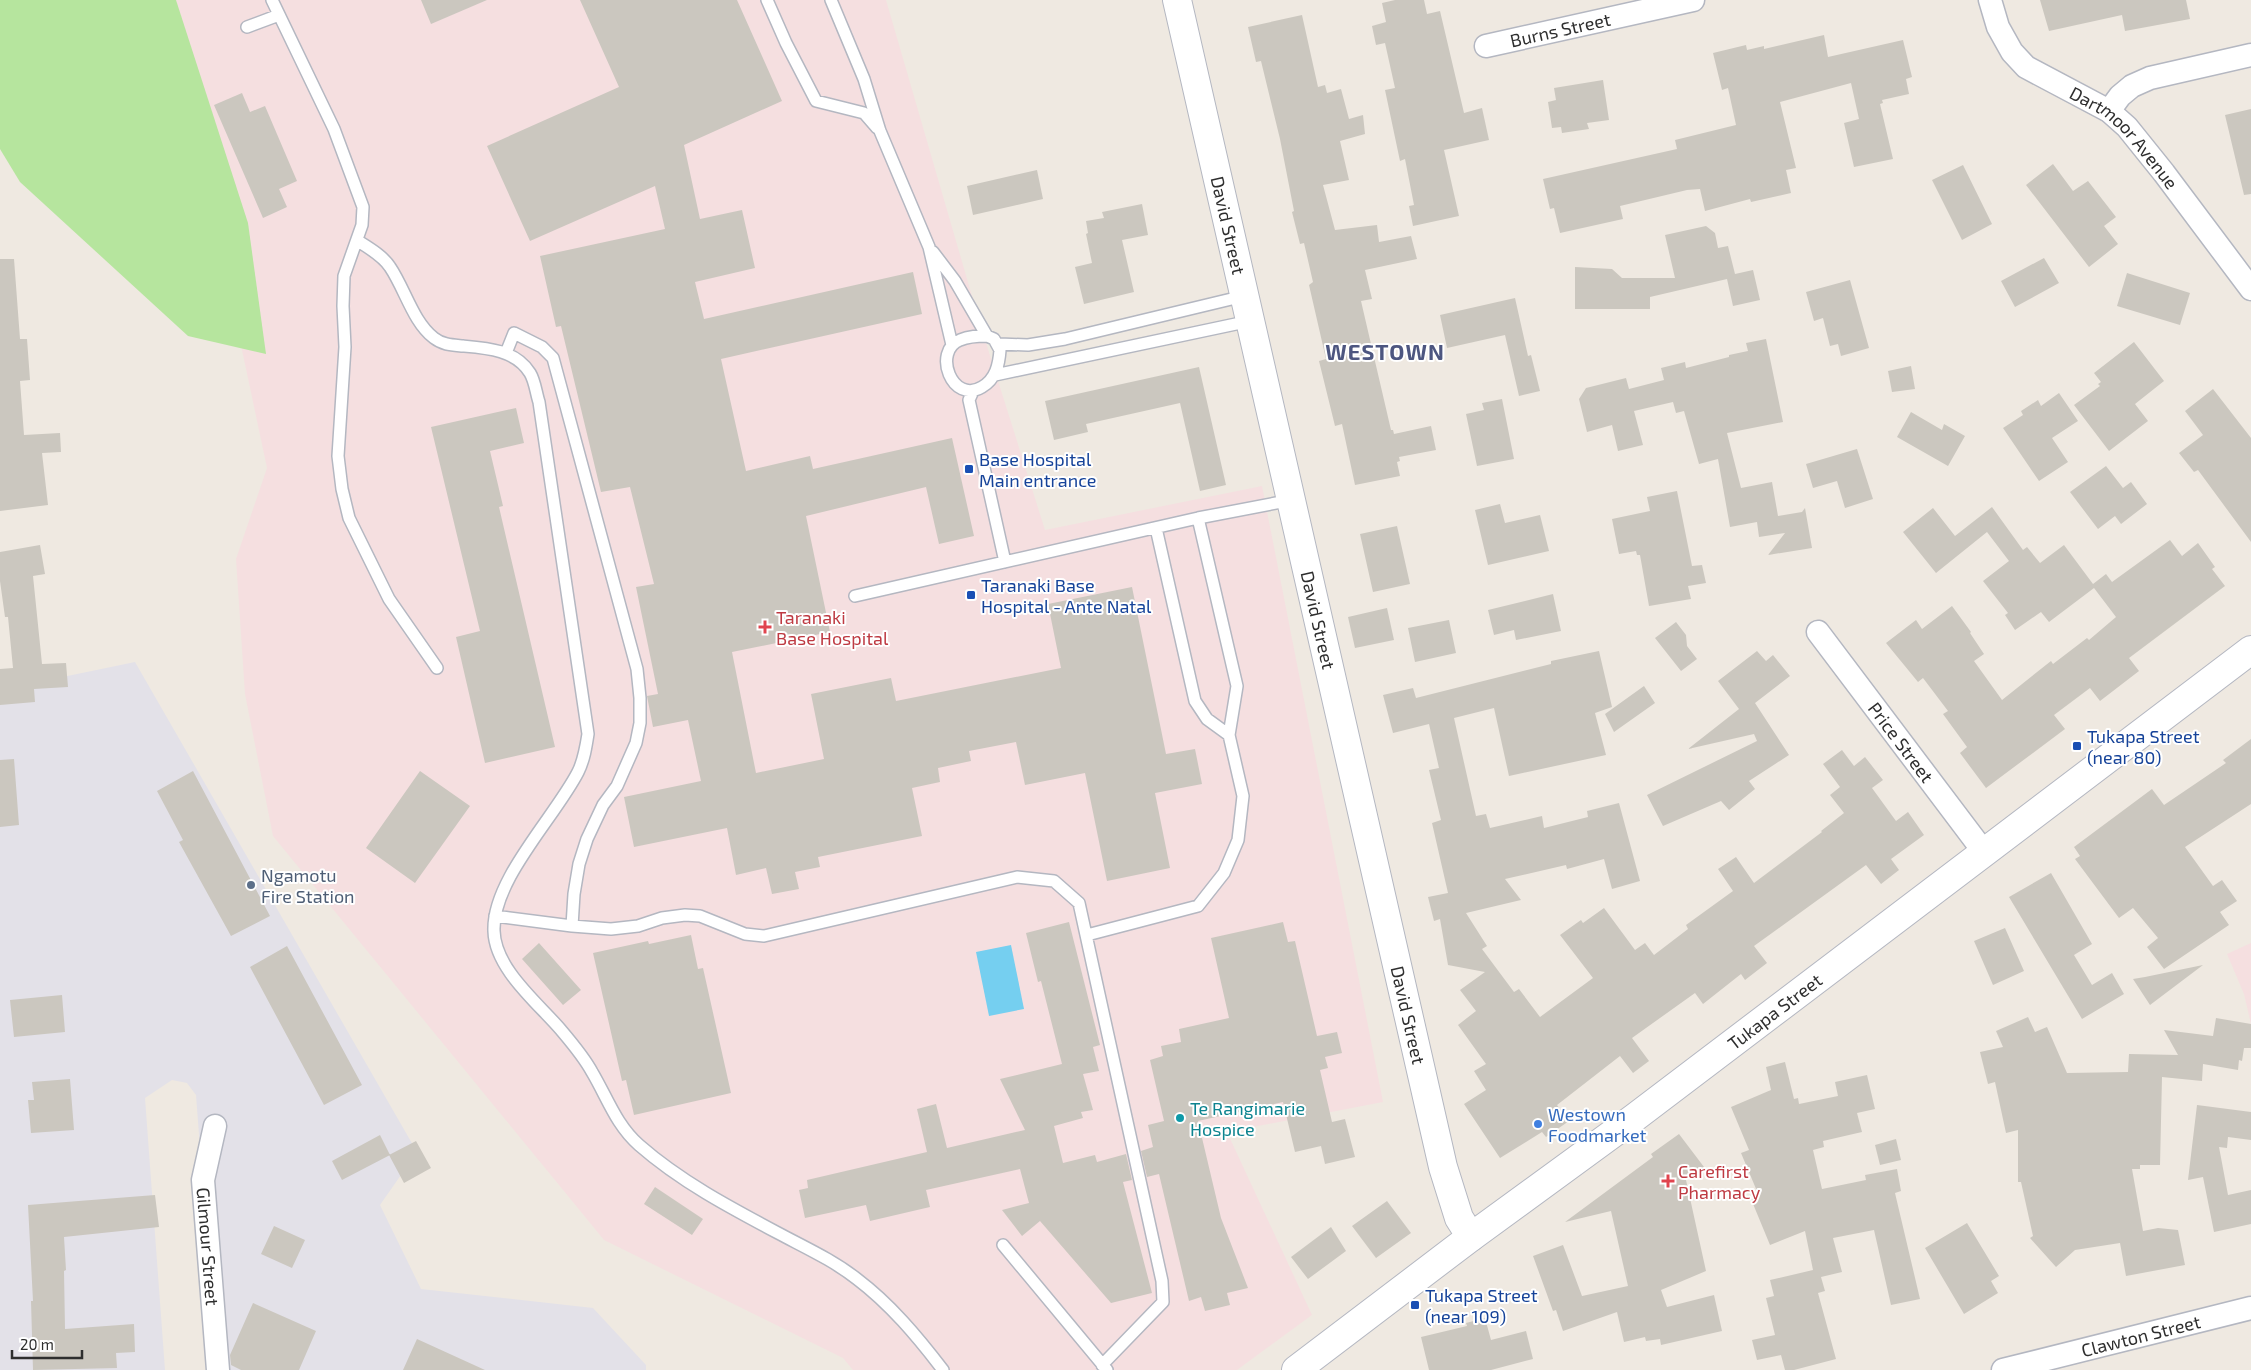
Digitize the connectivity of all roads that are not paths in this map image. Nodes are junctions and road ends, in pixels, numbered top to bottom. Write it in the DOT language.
graph roads {
  1 [pos="272,0"];
  2 [pos="767,0"];
  3 [pos="831,0"];
  4 [pos="1177,0"];
  5 [pos="1693,0"];
  6 [pos="1990,0"];
  7 [pos="279,15"];
  8 [pos="247,27"];
  9 [pos="1486,46"];
  10 [pos="2251,55"];
  11 [pos="2109,111"];
  12 [pos="880,131"];
  13 [pos="358,241"];
  14 [pos="929,246"];
  15 [pos="2251,289"];
  16 [pos="1247,309"];
  17 [pos="987,336"];
  18 [pos="999,344"];
  19 [pos="952,345"];
  20 [pos="506,353"];
  21 [pos="995,375"];
  22 [pos="973,390"];
  23 [pos="1292,500"];
  24 [pos="1198,518"];
  25 [pos="1156,528"];
  26 [pos="1005,562"];
  27 [pos="855,596"];
  28 [pos="1818,632"];
  29 [pos="2251,650"];
  30 [pos="437,668"];
  31 [pos="1229,735"];
  32 [pos="1984,852"];
  33 [pos="495,916"];
  34 [pos="572,926"];
  35 [pos="1086,935"];
  36 [pos="215,1126"];
  37 [pos="1471,1236"];
  38 [pos="1003,1245"];
  39 [pos="2251,1308"];
  40 [pos="1105,1368"];
  41 [pos="218,1370"];
  42 [pos="943,1370"];
  43 [pos="1296,1370"];
  44 [pos="2003,1370"];
  1 -- 7 [label="lane"];
  2 -- 12 [label="lane"];
  3 -- 12 [label="lane"];
  4 -- 16 [label="street, David Street"];
  5 -- 9 [label="street, Burns Street"];
  6 -- 11 [label="street, Dartmoor Avenue"];
  7 -- 8 [label="lane"];
  7 -- 13 [label="lane"];
  10 -- 11 [label="street"];
  11 -- 15 [label="street, Dartmoor Avenue"];
  12 -- 14 [label="lane"];
  13 -- 20 [label="lane"];
  13 -- 30 [label="lane"];
  14 -- 17 [label="lane"];
  14 -- 19 [label="lane"];
  16 -- 18 [label="lane"];
  16 -- 21 [label="lane"];
  16 -- 23 [label="street, David Street"];
  17 -- 18 [label="lane"];
  17 -- 19 [label="lane"];
  18 -- 21 [label="lane"];
  19 -- 22 [label="lane"];
  20 -- 33 [label="lane"];
  20 -- 34 [label="lane"];
  21 -- 22 [label="lane"];
  22 -- 26 [label="lane"];
  23 -- 24 [label="lane"];
  23 -- 37 [label="street, David Street"];
  24 -- 25 [label="lane"];
  24 -- 31 [label="lane"];
  25 -- 26 [label="lane"];
  25 -- 31 [label="lane"];
  26 -- 27 [label="lane"];
  28 -- 32 [label="street, Price Street"];
  29 -- 32 [label="street, Tukapa Street"];
  31 -- 35 [label="lane"];
  32 -- 37 [label="street, Tukapa Street"];
  33 -- 34 [label="lane"];
  33 -- 42 [label="lane"];
  34 -- 35 [label="lane"];
  35 -- 40 [label="lane"];
  36 -- 41 [label="street, Gilmour Street"];
  37 -- 43 [label="street, Tukapa Street"];
  38 -- 40 [label="lane"];
  39 -- 44 [label="street, Clawton Street"];
}
